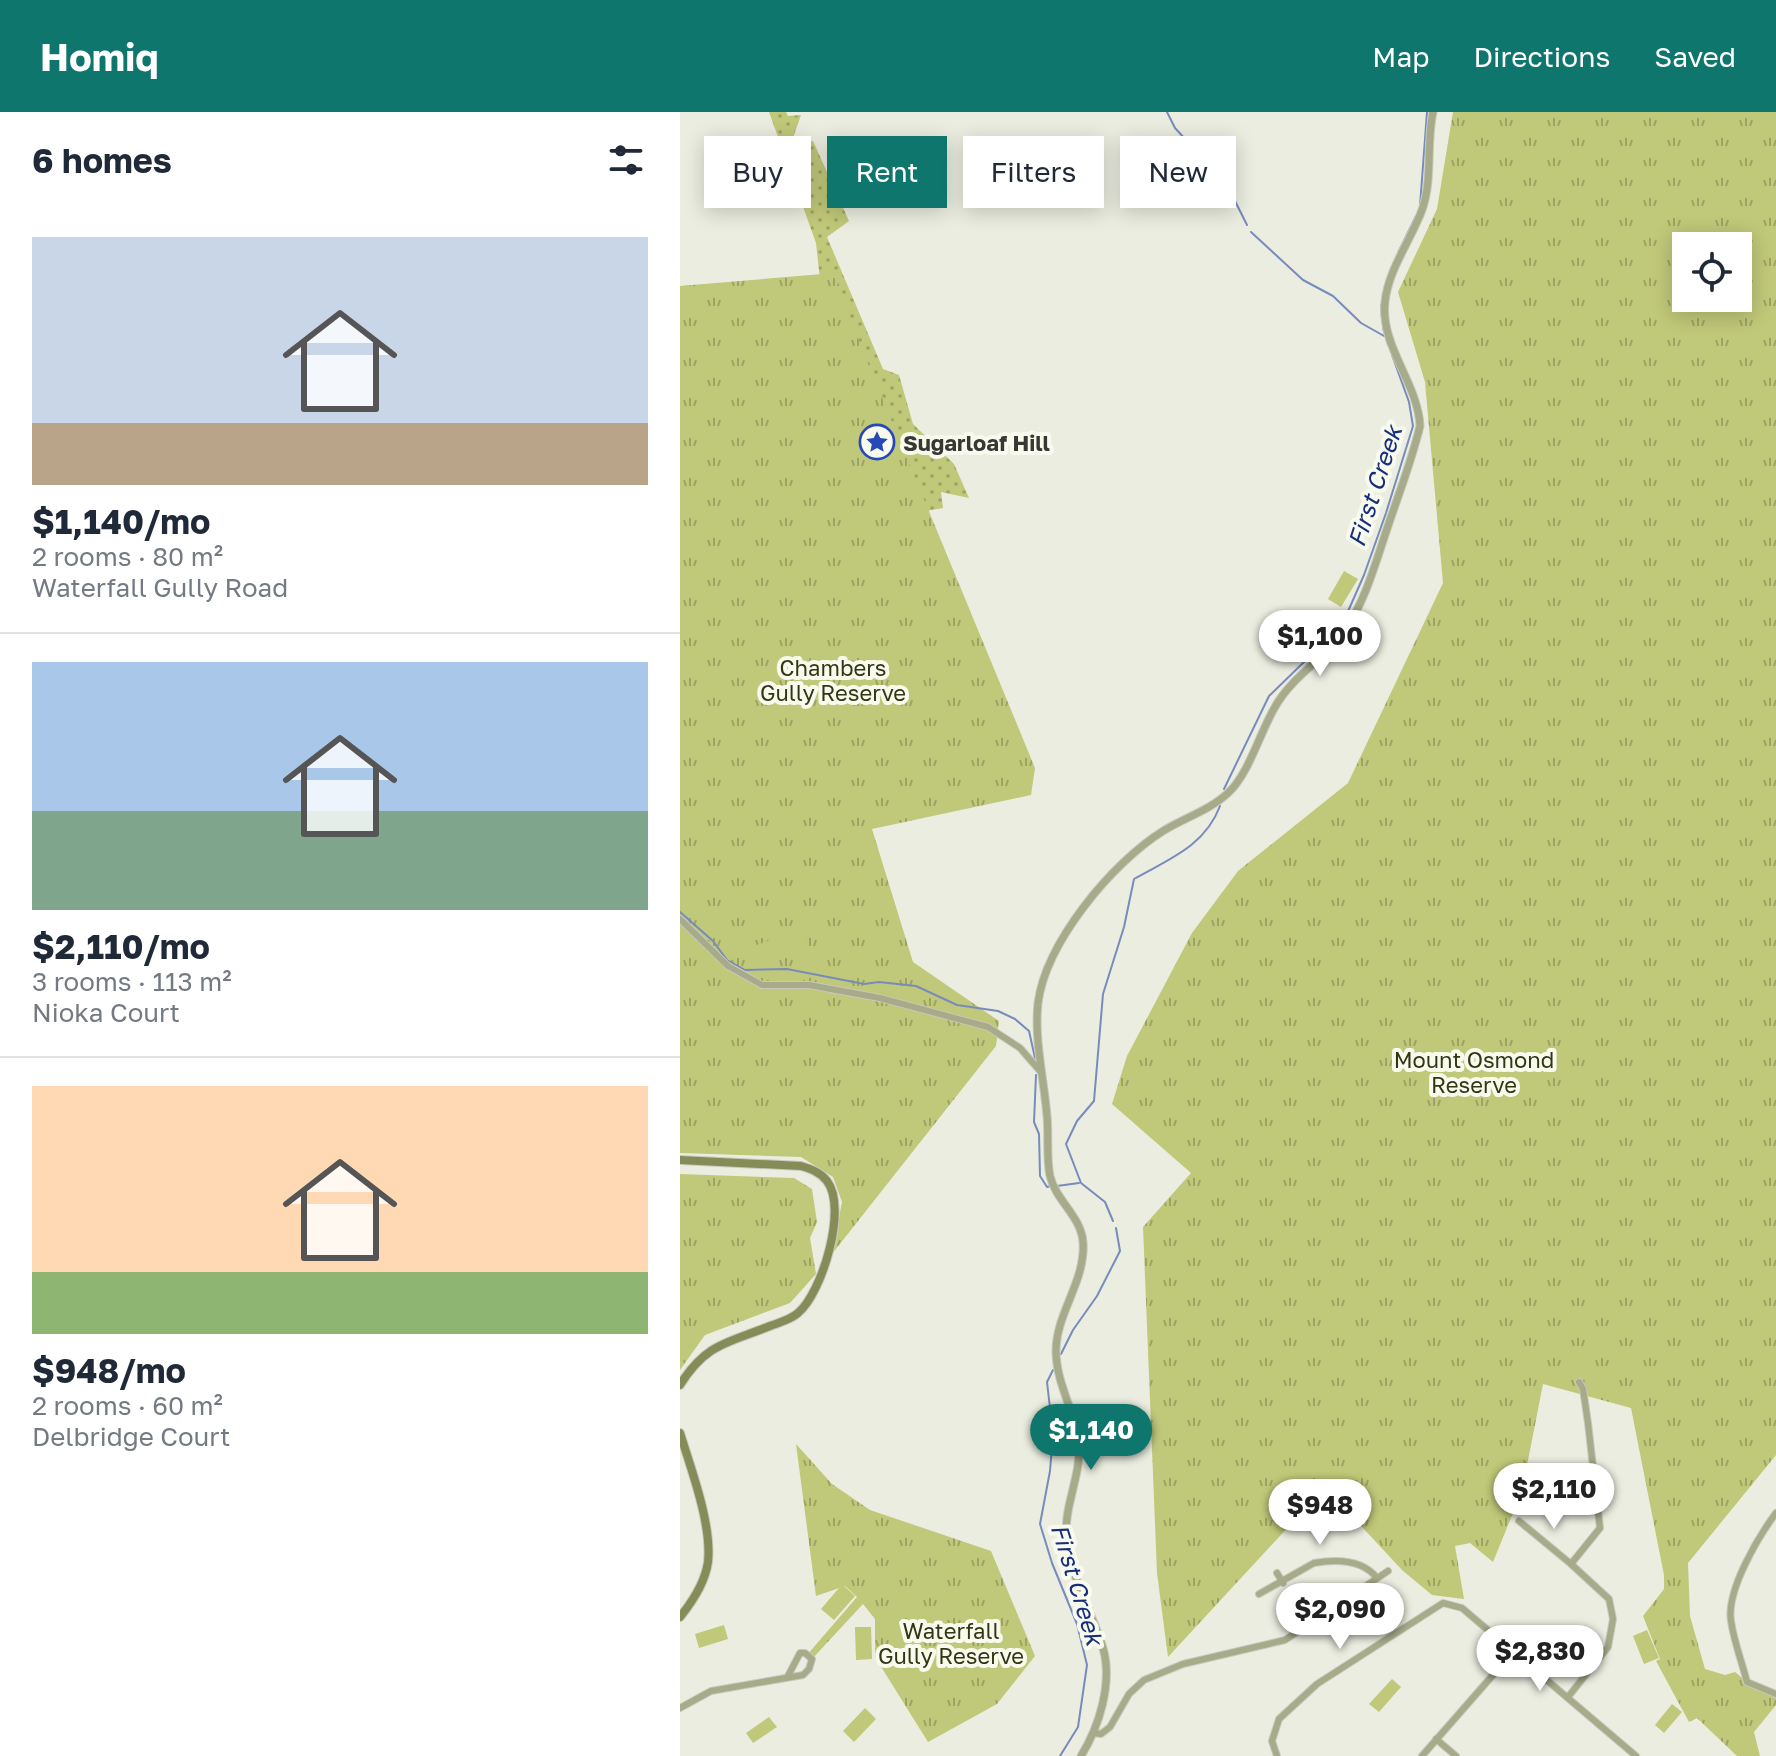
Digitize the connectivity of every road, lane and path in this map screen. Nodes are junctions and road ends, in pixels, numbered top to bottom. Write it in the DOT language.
graph roads {
  1 [pos="1433,112"];
  2 [pos="680,919"];
  3 [pos="1042,1073"];
  4 [pos="680,1160"];
  5 [pos="1579,1382"];
  6 [pos="680,1385"];
  7 [pos="680,1433"];
  8 [pos="1776,1513"];
  9 [pos="1519,1521"];
  10 [pos="1571,1564"];
  11 [pos="1388,1571"];
  12 [pos="1277,1573"];
  13 [pos="1377,1578"];
  14 [pos="1283,1583"];
  15 [pos="1259,1594"];
  16 [pos="680,1617"];
  17 [pos="1514,1651"];
  18 [pos="788,1676"];
  19 [pos="1776,1694"];
  20 [pos="1568,1697"];
  21 [pos="680,1708"];
  22 [pos="1094,1733"];
  23 [pos="1436,1739"];
  24 [pos="1081,1756"];
  25 [pos="1277,1756"];
  26 [pos="1422,1756"];
  27 [pos="1456,1756"];
  28 [pos="1636,1756"];
  1 -- 3 [label="street"];
  2 -- 3 [label="street"];
  3 -- 22 [label="street"];
  4 -- 6 [label="main road"];
  5 -- 10 [label="street"];
  7 -- 16 [label="main road"];
  8 -- 19 [label="street"];
  9 -- 10 [label="street"];
  10 -- 20 [label="street"];
  11 -- 13 [label="street"];
  12 -- 14 [label="street"];
  13 -- 14 [label="street"];
  13 -- 22 [label="street"];
  14 -- 15 [label="street"];
  17 -- 20 [label="street"];
  17 -- 23 [label="street"];
  17 -- 25 [label="street"];
  18 -- 21 [label="street"];
  20 -- 28 [label="street"];
  22 -- 24 [label="street"];
  23 -- 26 [label="street"];
  23 -- 27 [label="street"];
}
